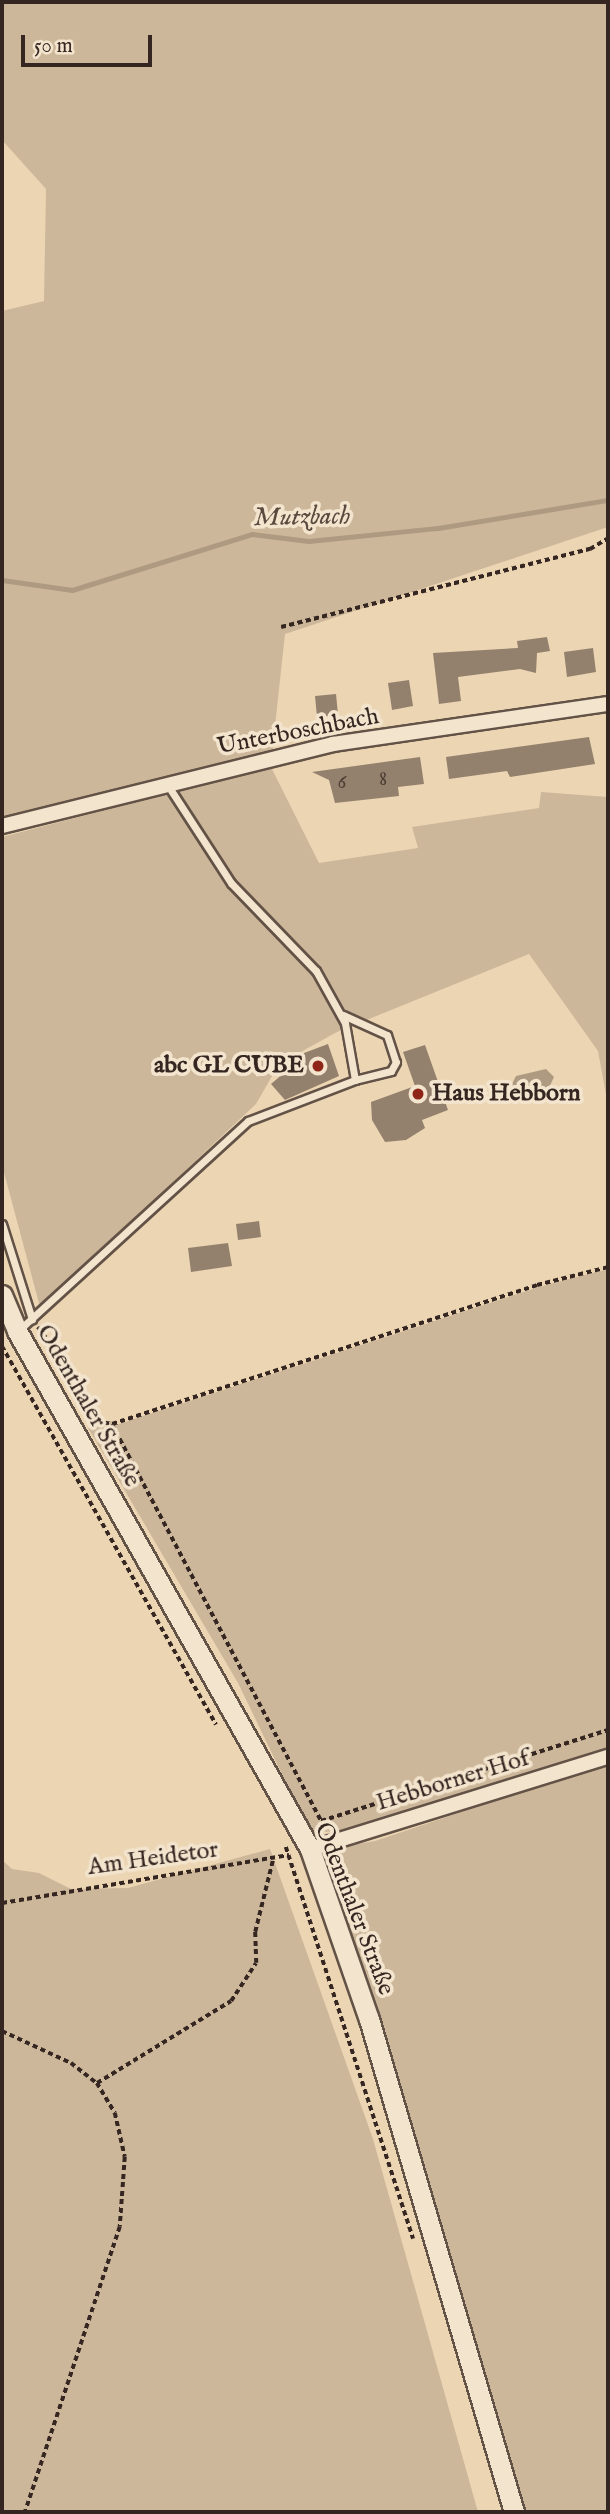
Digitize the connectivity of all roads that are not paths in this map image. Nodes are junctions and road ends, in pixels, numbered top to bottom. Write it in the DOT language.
graph roads {
  1 [pos="608,704"];
  2 [pos="167,784"];
  3 [pos="2,826"];
  4 [pos="339,1012"];
  5 [pos="355,1080"];
  6 [pos="2,1224"];
  7 [pos="2,1295"];
  8 [pos="25,1325"];
  9 [pos="608,1757"];
  10 [pos="310,1849"];
  11 [pos="514,2512"];
  1 -- 2 [label="street, Unterboschbach"];
  2 -- 3 [label="street, Unterboschbach"];
  2 -- 4 [label="lane"];
  4 -- 5 [label="lane"];
  4 -- 5 [label="lane"];
  5 -- 8 [label="lane"];
  6 -- 8 [label="lane"];
  7 -- 8 [label="main road, Odenthaler Straße"];
  8 -- 10 [label="main road, Odenthaler Straße"];
  9 -- 10 [label="street, Hebborner Hof"];
  10 -- 11 [label="main road, Odenthaler Straße"];
}
